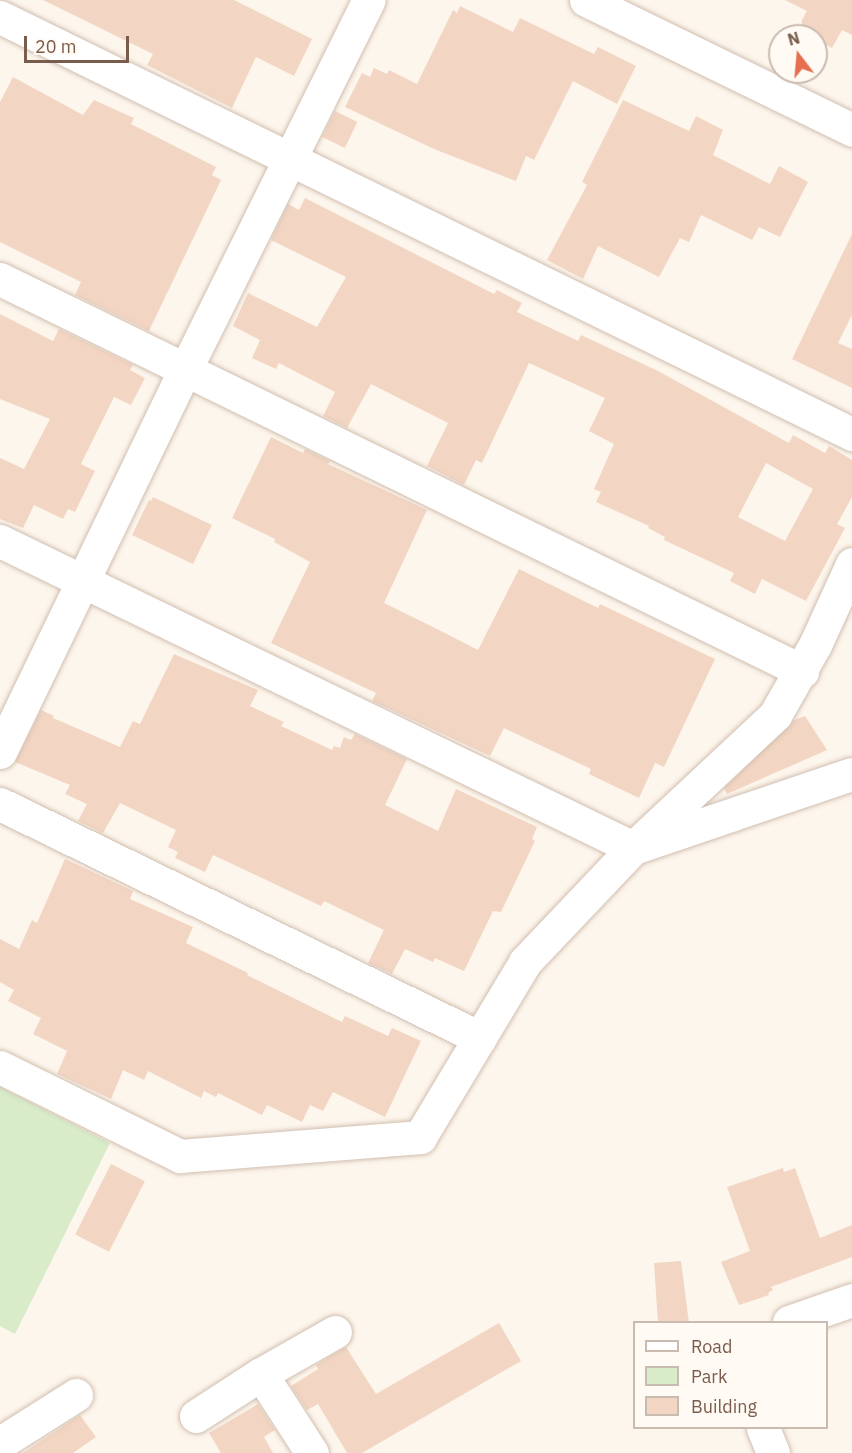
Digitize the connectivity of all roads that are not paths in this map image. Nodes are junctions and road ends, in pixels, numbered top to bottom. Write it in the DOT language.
graph roads {
  1 [pos="369,0"];
  2 [pos="586,0"];
  3 [pos="0,17"];
  4 [pos="852,130"];
  5 [pos="291,158"];
  6 [pos="0,279"];
  7 [pos="185,370"];
  8 [pos="852,434"];
  9 [pos="0,542"];
  10 [pos="852,564"];
  11 [pos="83,582"];
  12 [pos="802,671"];
  13 [pos="0,752"];
  14 [pos="852,774"];
  15 [pos="0,804"];
  16 [pos="633,848"];
  17 [pos="480,1038"];
  18 [pos="0,1067"];
  19 [pos="852,1299"];
  20 [pos="794,1321"];
  21 [pos="335,1332"];
  22 [pos="261,1374"];
  23 [pos="76,1395"];
  24 [pos="196,1416"];
  25 [pos="763,1429"];
  26 [pos="0,1443"];
  27 [pos="312,1453"];
  28 [pos="773,1453"];
  1 -- 5 [label="street"];
  2 -- 4 [label="street"];
  3 -- 5 [label="street"];
  5 -- 7 [label="street"];
  5 -- 8 [label="street"];
  6 -- 7 [label="street"];
  7 -- 11 [label="street"];
  7 -- 12 [label="street"];
  9 -- 11 [label="street"];
  10 -- 12 [label="street"];
  11 -- 13 [label="street"];
  11 -- 16 [label="street"];
  12 -- 16 [label="street"];
  14 -- 16 [label="street"];
  15 -- 17 [label="street"];
  16 -- 17 [label="street"];
  17 -- 18 [label="street"];
  19 -- 20 [label="street"];
  21 -- 22 [label="street"];
  22 -- 24 [label="street"];
  22 -- 27 [label="street"];
  23 -- 26 [label="street"];
  25 -- 28 [label="street"];
}
